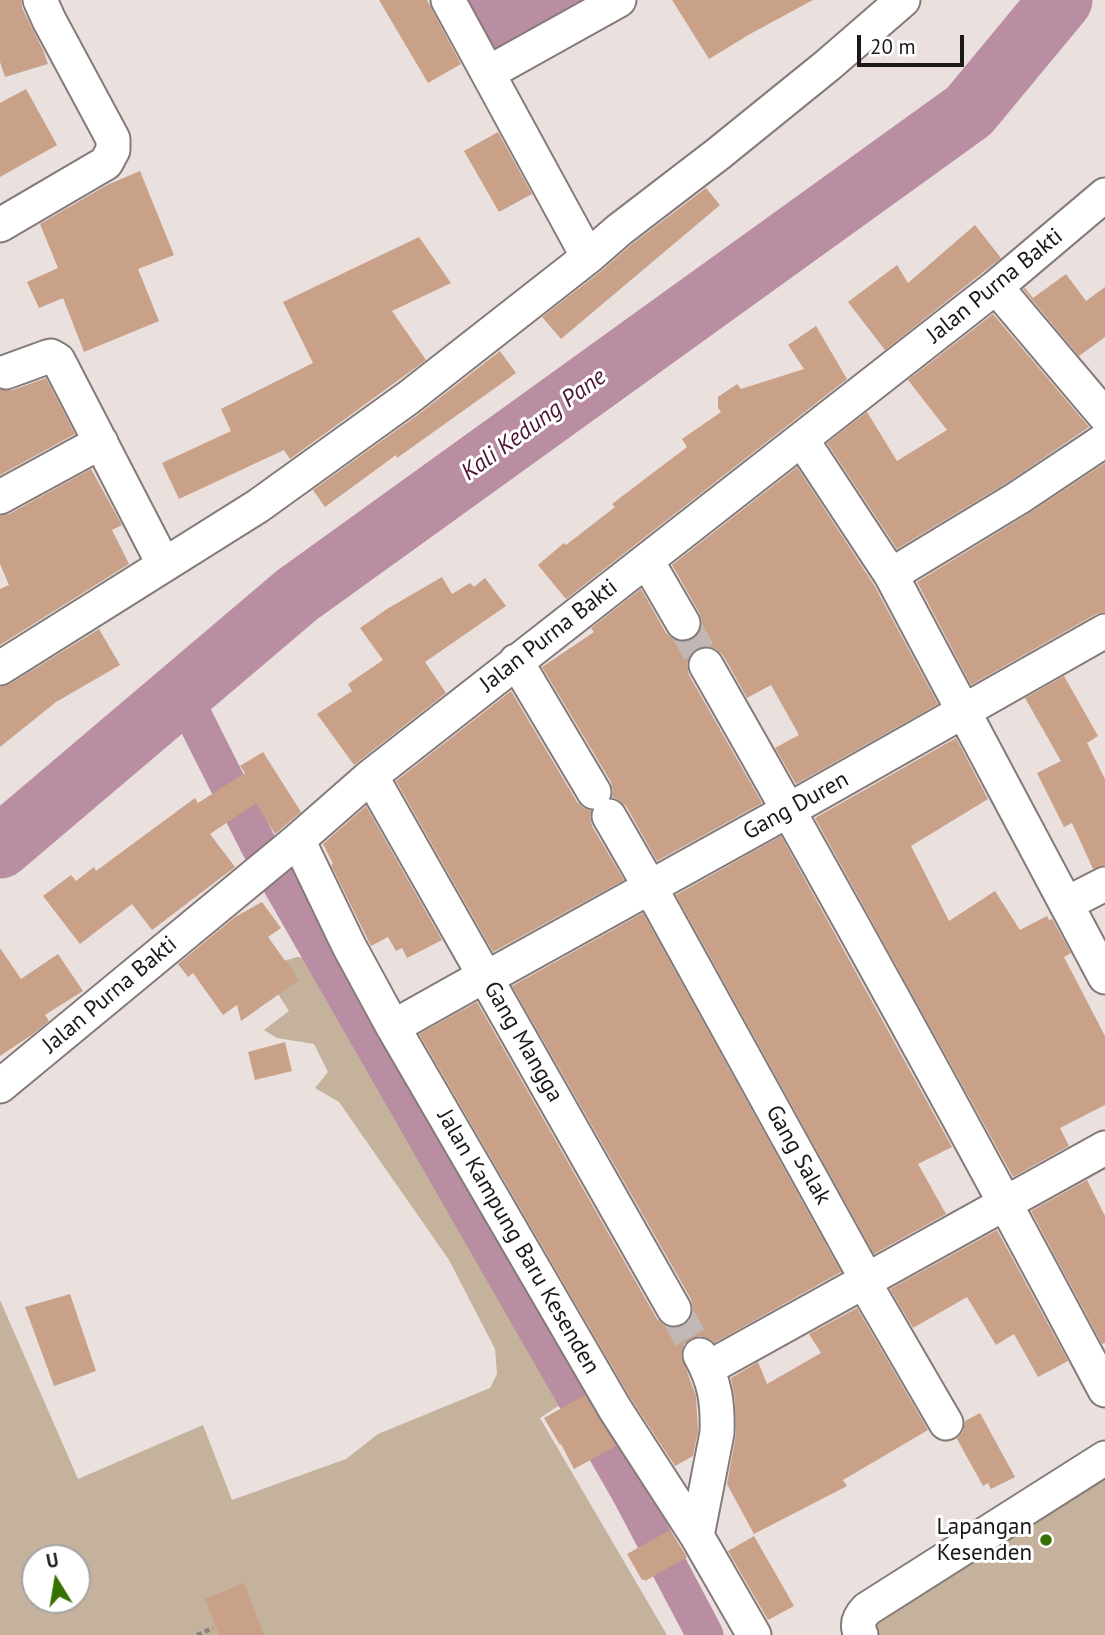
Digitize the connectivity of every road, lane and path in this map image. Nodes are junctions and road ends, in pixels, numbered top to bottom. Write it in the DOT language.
graph roads {
  1 [pos="40,0"];
  2 [pos="448,0"];
  3 [pos="619,0"];
  4 [pos="903,0"];
  5 [pos="488,74"];
  6 [pos="1105,195"];
  7 [pos="0,225"];
  8 [pos="588,257"];
  9 [pos="996,287"];
  10 [pos="6,372"];
  11 [pos="1105,416"];
  12 [pos="802,440"];
  13 [pos="1105,440"];
  14 [pos="101,442"];
  15 [pos="0,497"];
  16 [pos="647,561"];
  17 [pos="164,565"];
  18 [pos="891,576"];
  19 [pos="683,623"];
  20 [pos="1105,631"];
  21 [pos="516,662"];
  22 [pos="706,665"];
  23 [pos="0,668"];
  24 [pos="963,712"];
  25 [pos="371,776"];
  26 [pos="789,810"];
  27 [pos="298,840"];
  28 [pos="1105,884"];
  29 [pos="650,887"];
  30 [pos="1066,904"];
  31 [pos="486,977"];
  32 [pos="1105,977"];
  33 [pos="393,1027"];
  34 [pos="0,1086"];
  35 [pos="1105,1148"];
  36 [pos="1006,1203"];
  37 [pos="866,1280"];
  38 [pos="674,1309"];
  39 [pos="1105,1390"];
  40 [pos="946,1423"];
  41 [pos="1105,1458"];
  42 [pos="697,1536"];
  43 [pos="213,1628"];
  44 [pos="197,1635"];
  45 [pos="754,1635"];
  46 [pos="861,1635"];
  1 -- 7 [label="street"];
  2 -- 5 [label="street"];
  3 -- 5 [label="street"];
  4 -- 8 [label="street"];
  5 -- 8 [label="street"];
  6 -- 9 [label="street, Jalan Purna Bakti"];
  8 -- 17 [label="street"];
  9 -- 11 [label="street"];
  9 -- 12 [label="street, Jalan Purna Bakti"];
  10 -- 14 [label="street"];
  12 -- 16 [label="street, Jalan Purna Bakti"];
  12 -- 18 [label="street"];
  13 -- 18 [label="street"];
  14 -- 15 [label="street"];
  14 -- 17 [label="street"];
  16 -- 19 [label="street"];
  16 -- 21 [label="street, Jalan Purna Bakti"];
  17 -- 23 [label="street"];
  18 -- 24 [label="street"];
  20 -- 24 [label="street, Gang Duren"];
  21 -- 25 [label="street, Jalan Purna Bakti"];
  21 -- 29 [label="street, Gang Salak"];
  22 -- 26 [label="street"];
  24 -- 26 [label="street, Gang Duren"];
  24 -- 30 [label="street"];
  25 -- 27 [label="street, Jalan Purna Bakti"];
  25 -- 31 [label="street, Gang Mangga"];
  26 -- 29 [label="street, Gang Duren"];
  26 -- 36 [label="street"];
  27 -- 33 [label="street, Jalan Kampung Baru Kesenden"];
  27 -- 34 [label="street, Jalan Purna Bakti"];
  28 -- 30 [label="street"];
  29 -- 31 [label="street, Gang Duren"];
  29 -- 37 [label="street, Gang Salak"];
  30 -- 32 [label="street"];
  31 -- 33 [label="street, Gang Duren"];
  31 -- 38 [label="street, Gang Mangga"];
  33 -- 42 [label="street, Jalan Kampung Baru Kesenden"];
  35 -- 36 [label="street"];
  36 -- 37 [label="street"];
  36 -- 39 [label="street"];
  37 -- 40 [label="street, Gang Salak"];
  37 -- 42 [label="street"];
  41 -- 46 [label="street"];
  42 -- 45 [label="street, Jalan Kampung Baru Kesenden"];
  43 -- 44 [label="path"];
}
